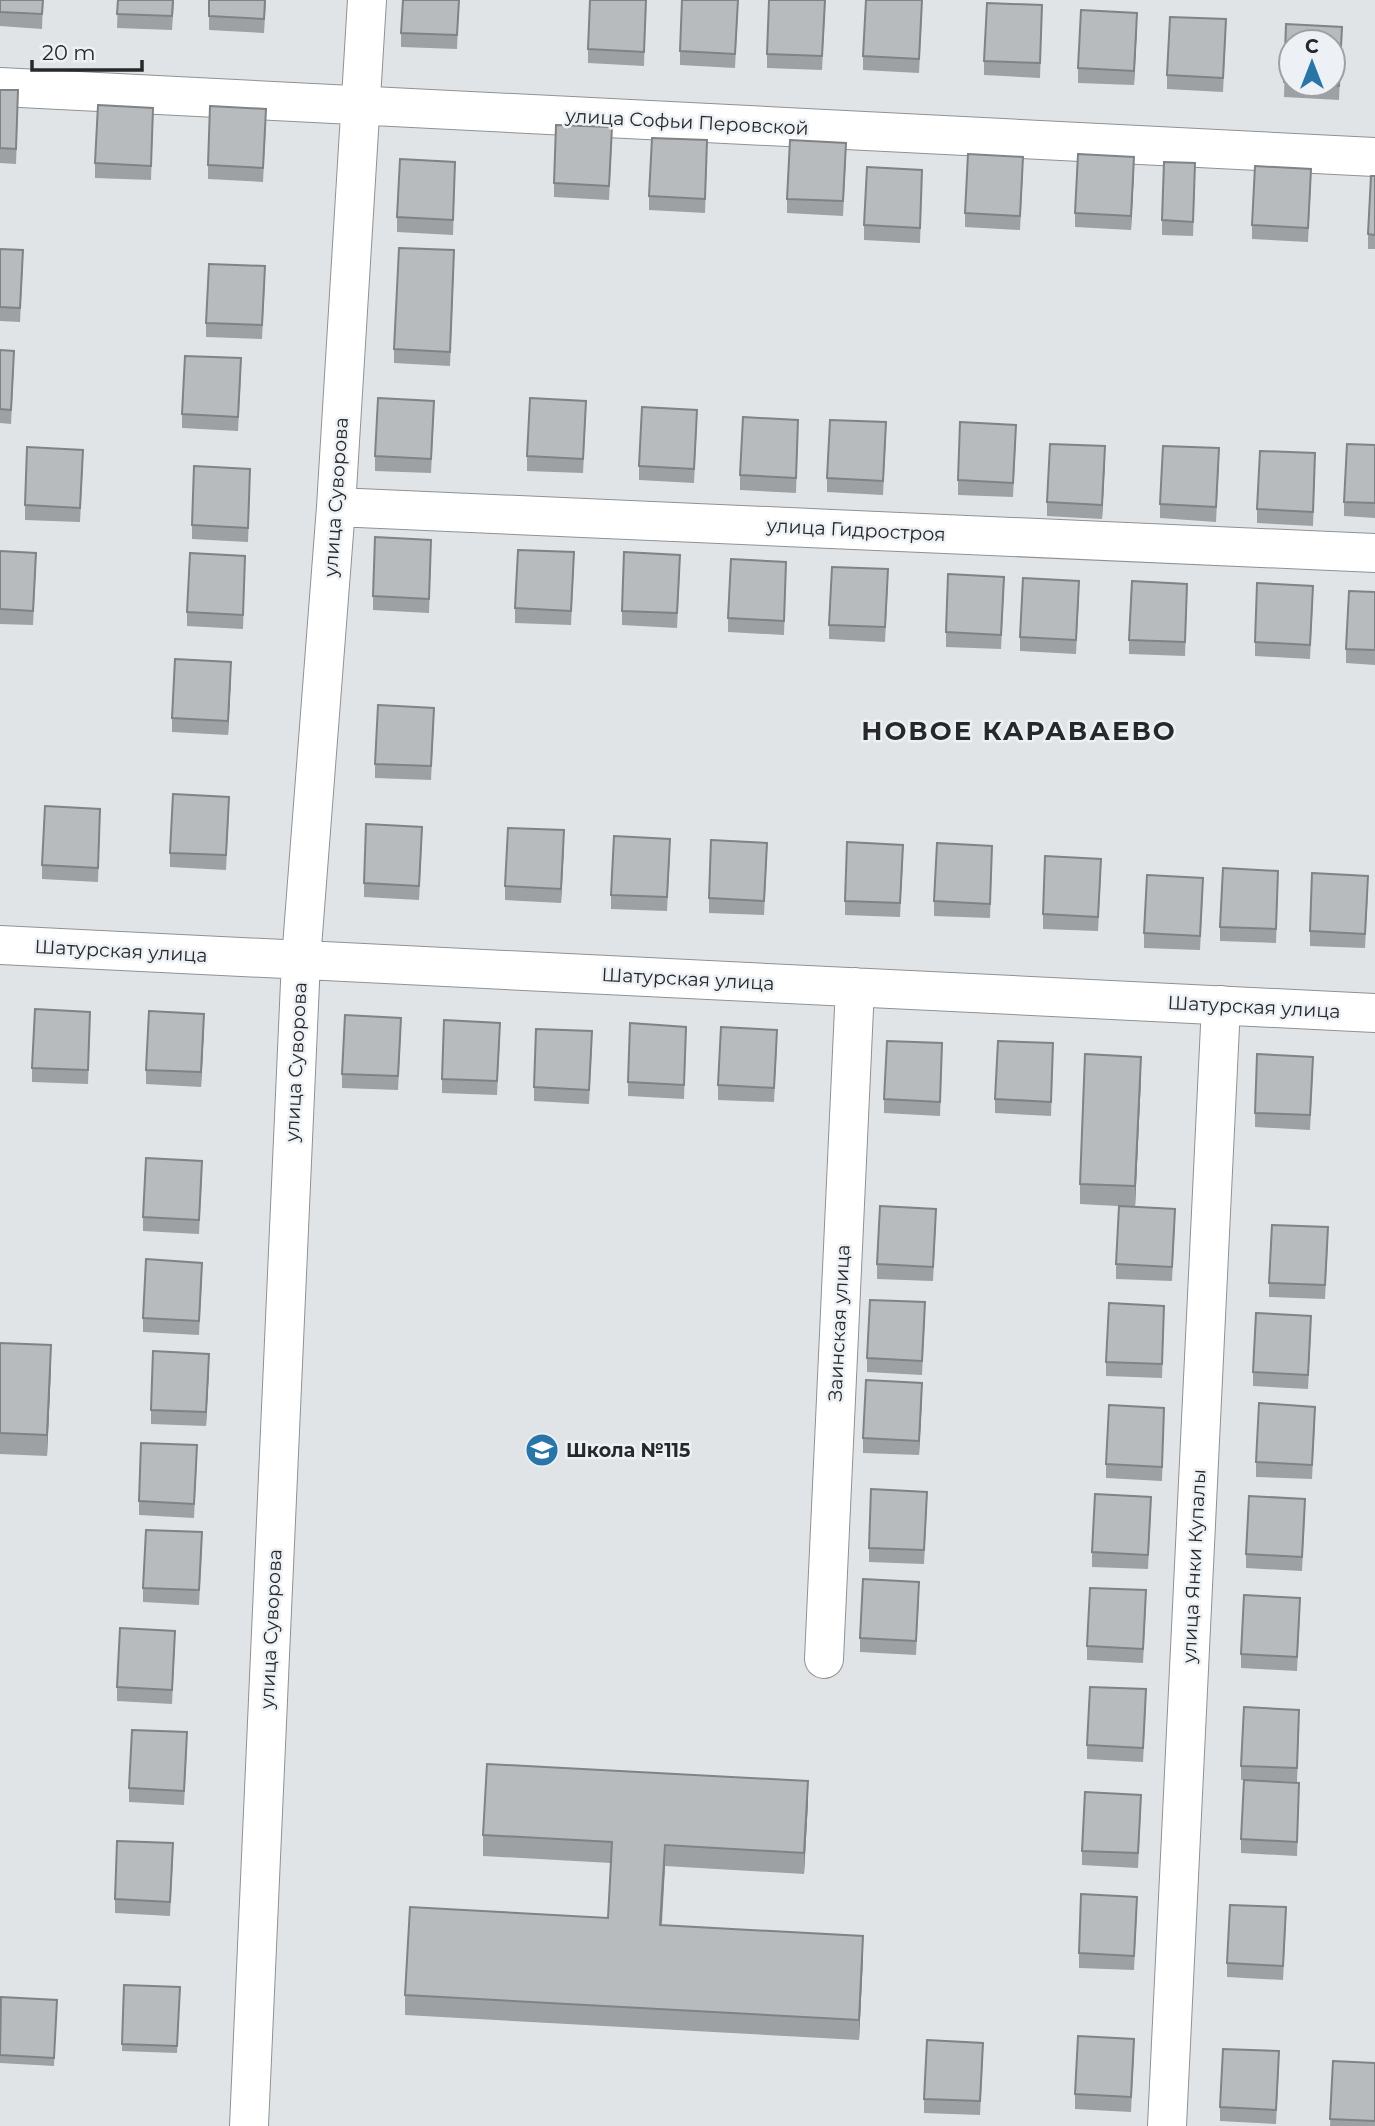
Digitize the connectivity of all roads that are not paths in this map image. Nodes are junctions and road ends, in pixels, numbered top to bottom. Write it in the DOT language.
graph roads {
  1 [pos="367,0"];
  2 [pos="0,87"];
  3 [pos="361,105"];
  4 [pos="1375,157"];
  5 [pos="336,507"];
  6 [pos="1375,553"];
  7 [pos="0,945"];
  8 [pos="301,960"];
  9 [pos="855,987"];
  10 [pos="1221,1005"];
  11 [pos="1375,1013"];
  12 [pos="824,1659"];
  13 [pos="249,2126"];
  14 [pos="1167,2126"];
  1 -- 3 [label="street, улица Суворова"];
  2 -- 3 [label="street, улица Софьи Перовской"];
  3 -- 4 [label="street, улица Софьи Перовской"];
  3 -- 5 [label="street, улица Суворова"];
  5 -- 6 [label="street, улица Гидростроя"];
  5 -- 8 [label="street, улица Суворова"];
  7 -- 8 [label="street, Шатурская улица"];
  8 -- 9 [label="street, Шатурская улица"];
  8 -- 13 [label="street, улица Суворова"];
  9 -- 10 [label="street, Шатурская улица"];
  9 -- 12 [label="street, Заинская улица"];
  10 -- 11 [label="street, Шатурская улица"];
  10 -- 14 [label="street, улица Янки Купалы"];
}
